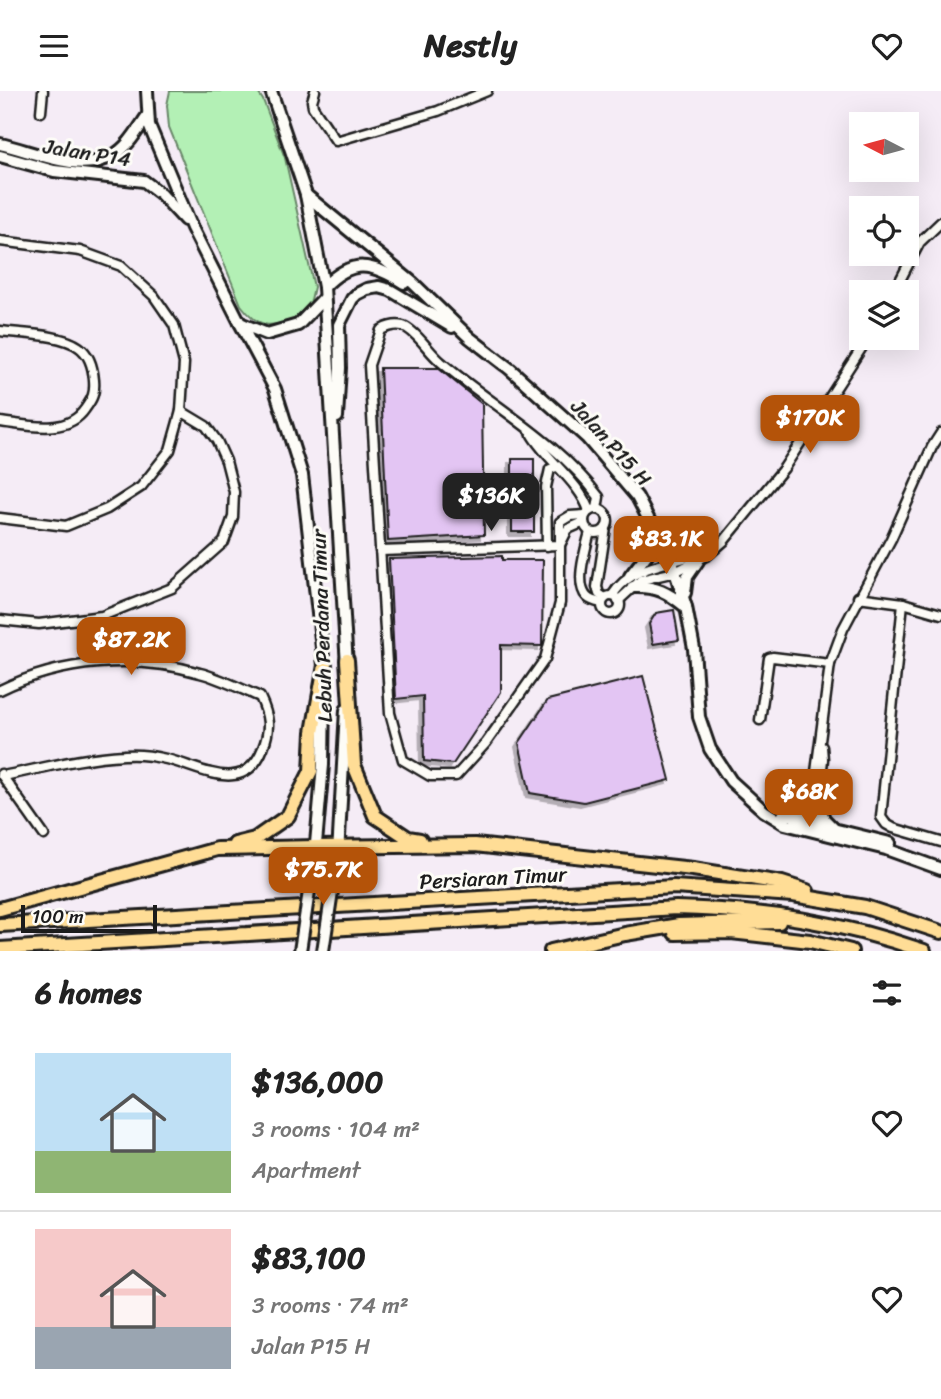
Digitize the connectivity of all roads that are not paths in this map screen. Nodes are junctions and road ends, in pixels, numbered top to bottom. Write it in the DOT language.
graph roads {
  1 [pos="43,91"];
  2 [pos="148,91"];
  3 [pos="271,91"];
  4 [pos="281,91"];
  5 [pos="315,91"];
  6 [pos="487,91"];
  7 [pos="278,107"];
  8 [pos="41,112"];
  9 [pos="148,115"];
  10 [pos="0,144"];
  11 [pos="0,156"];
  12 [pos="306,195"];
  13 [pos="941,222"];
  14 [pos="192,227"];
  15 [pos="0,241"];
  16 [pos="900,280"];
  17 [pos="324,293"];
  18 [pos="426,296"];
  19 [pos="240,323"];
  20 [pos="0,331"];
  21 [pos="470,338"];
  22 [pos="861,350"];
  23 [pos="181,411"];
  24 [pos="0,422"];
  25 [pos="528,430"];
  26 [pos="941,433"];
  27 [pos="333,438"];
  28 [pos="546,456"];
  29 [pos="557,467"];
  30 [pos="546,487"];
  31 [pos="589,514"];
  32 [pos="0,518"];
  33 [pos="606,528"];
  34 [pos="590,532"];
  35 [pos="656,534"];
  36 [pos="560,545"];
  37 [pos="662,545"];
  38 [pos="547,546"];
  39 [pos="380,551"];
  40 [pos="694,558"];
  41 [pos="673,567"];
  42 [pos="631,582"];
  43 [pos="858,597"];
  44 [pos="609,599"];
  45 [pos="903,603"];
  46 [pos="685,604"];
  47 [pos="941,614"];
  48 [pos="0,619"];
  49 [pos="347,660"];
  50 [pos="830,664"];
  51 [pos="325,665"];
  52 [pos="0,689"];
  53 [pos="760,720"];
  54 [pos="1,774"];
  55 [pos="731,782"];
  56 [pos="815,801"];
  57 [pos="783,815"];
  58 [pos="812,828"];
  59 [pos="833,828"];
  60 [pos="44,835"];
  61 [pos="941,842"];
  62 [pos="475,845"];
  63 [pos="217,849"];
  64 [pos="338,852"];
  65 [pos="315,853"];
  66 [pos="941,861"];
  67 [pos="941,869"];
  68 [pos="865,907"];
  69 [pos="0,909"];
  70 [pos="826,922"];
  71 [pos="0,925"];
  72 [pos="941,932"];
  73 [pos="625,934"];
  74 [pos="0,949"];
  75 [pos="300,951"];
  76 [pos="323,951"];
  77 [pos="551,951"];
  78 [pos="852,951"];
  79 [pos="924,951"];
  1 -- 8 [label="street"];
  2 -- 9 [label="main road"];
  3 -- 7 [label="main road, Lebuh Perdana Timur"];
  4 -- 7 [label="main road"];
  5 -- 6 [label="street"];
  7 -- 12 [label="main road, Lebuh Perdana Timur"];
  9 -- 10 [label="main road, Jalan P14"];
  9 -- 14 [label="main road"];
  11 -- 14 [label="main road, Jalan P14"];
  12 -- 17 [label="main road, Lebuh Perdana Timur"];
  12 -- 18 [label="main road, Jalan P15 H"];
  13 -- 16 [label="street"];
  14 -- 19 [label="main road, Lebuh Perdana Timur"];
  15 -- 23 [label="street"];
  17 -- 18 [label="main road, Jalan P15 H"];
  17 -- 19 [label="main road, Jalan P15 H"];
  17 -- 27 [label="main road, Lebuh Perdana Timur"];
  18 -- 21 [label="main road, Jalan P15 H"];
  19 -- 51 [label="main road, Lebuh Perdana Timur"];
  20 -- 24 [label="street"];
  21 -- 27 [label="main road"];
  21 -- 35 [label="main road, Jalan P15 H"];
  22 -- 40 [label="street"];
  23 -- 32 [label="street"];
  23 -- 48 [label="street"];
  25 -- 28 [label="street"];
  25 -- 31 [label="street"];
  25 -- 39 [label="street"];
  26 -- 43 [label="street"];
  27 -- 49 [label="main road, Lebuh Perdana Timur"];
  28 -- 29 [label="street"];
  28 -- 30 [label="street"];
  29 -- 30 [label="street"];
  29 -- 31 [label="street"];
  30 -- 38 [label="street"];
  31 -- 33 [label="street"];
  31 -- 34 [label="street"];
  31 -- 36 [label="street"];
  33 -- 34 [label="street"];
  33 -- 44 [label="street"];
  34 -- 44 [label="street"];
  35 -- 37 [label="main road, Jalan P15 H"];
  35 -- 42 [label="main road"];
  36 -- 38 [label="street"];
  36 -- 39 [label="street"];
  37 -- 40 [label="main road"];
  37 -- 41 [label="main road, Jalan P15 H"];
  38 -- 39 [label="street"];
  40 -- 41 [label="street"];
  40 -- 46 [label="main road"];
  41 -- 42 [label="street"];
  41 -- 46 [label="main road, Jalan P15 H"];
  42 -- 44 [label="street"];
  42 -- 46 [label="main road"];
  43 -- 45 [label="street"];
  43 -- 50 [label="street"];
  45 -- 47 [label="street"];
  45 -- 61 [label="street"];
  46 -- 55 [label="main road, Jalan P15 H"];
  49 -- 62 [label="main road"];
  49 -- 64 [label="main road, Lebuh Perdana Timur"];
  50 -- 53 [label="street"];
  50 -- 56 [label="street"];
  51 -- 63 [label="main road"];
  51 -- 65 [label="main road, Lebuh Perdana Timur"];
  52 -- 54 [label="street"];
  54 -- 60 [label="street"];
  55 -- 57 [label="main road, Jalan P15 H"];
  55 -- 58 [label="main road, Jalan P15 H"];
  56 -- 57 [label="main road"];
  56 -- 58 [label="street"];
  56 -- 59 [label="main road"];
  57 -- 58 [label="main road, Jalan P15 H"];
  58 -- 59 [label="main road, Jalan P15 H"];
  58 -- 67 [label="main road, Jalan P15 H"];
  59 -- 66 [label="main road, Jalan P15 H"];
  62 -- 64 [label="main road"];
  62 -- 68 [label="main road"];
  63 -- 65 [label="main road"];
  63 -- 69 [label="main road"];
  64 -- 65 [label="main road"];
  64 -- 76 [label="main road, Lebuh Perdana Timur, bridge"];
  65 -- 75 [label="main road, Lebuh Perdana Timur, bridge"];
  68 -- 71 [label="main road, Persiaran Timur"];
  68 -- 72 [label="main road, Persiaran Timur"];
  70 -- 73 [label="main road"];
  70 -- 74 [label="main road, Persiaran Timur"];
  70 -- 79 [label="main road, Persiaran Timur"];
  73 -- 77 [label="main road"];
  73 -- 78 [label="main road"];
}
